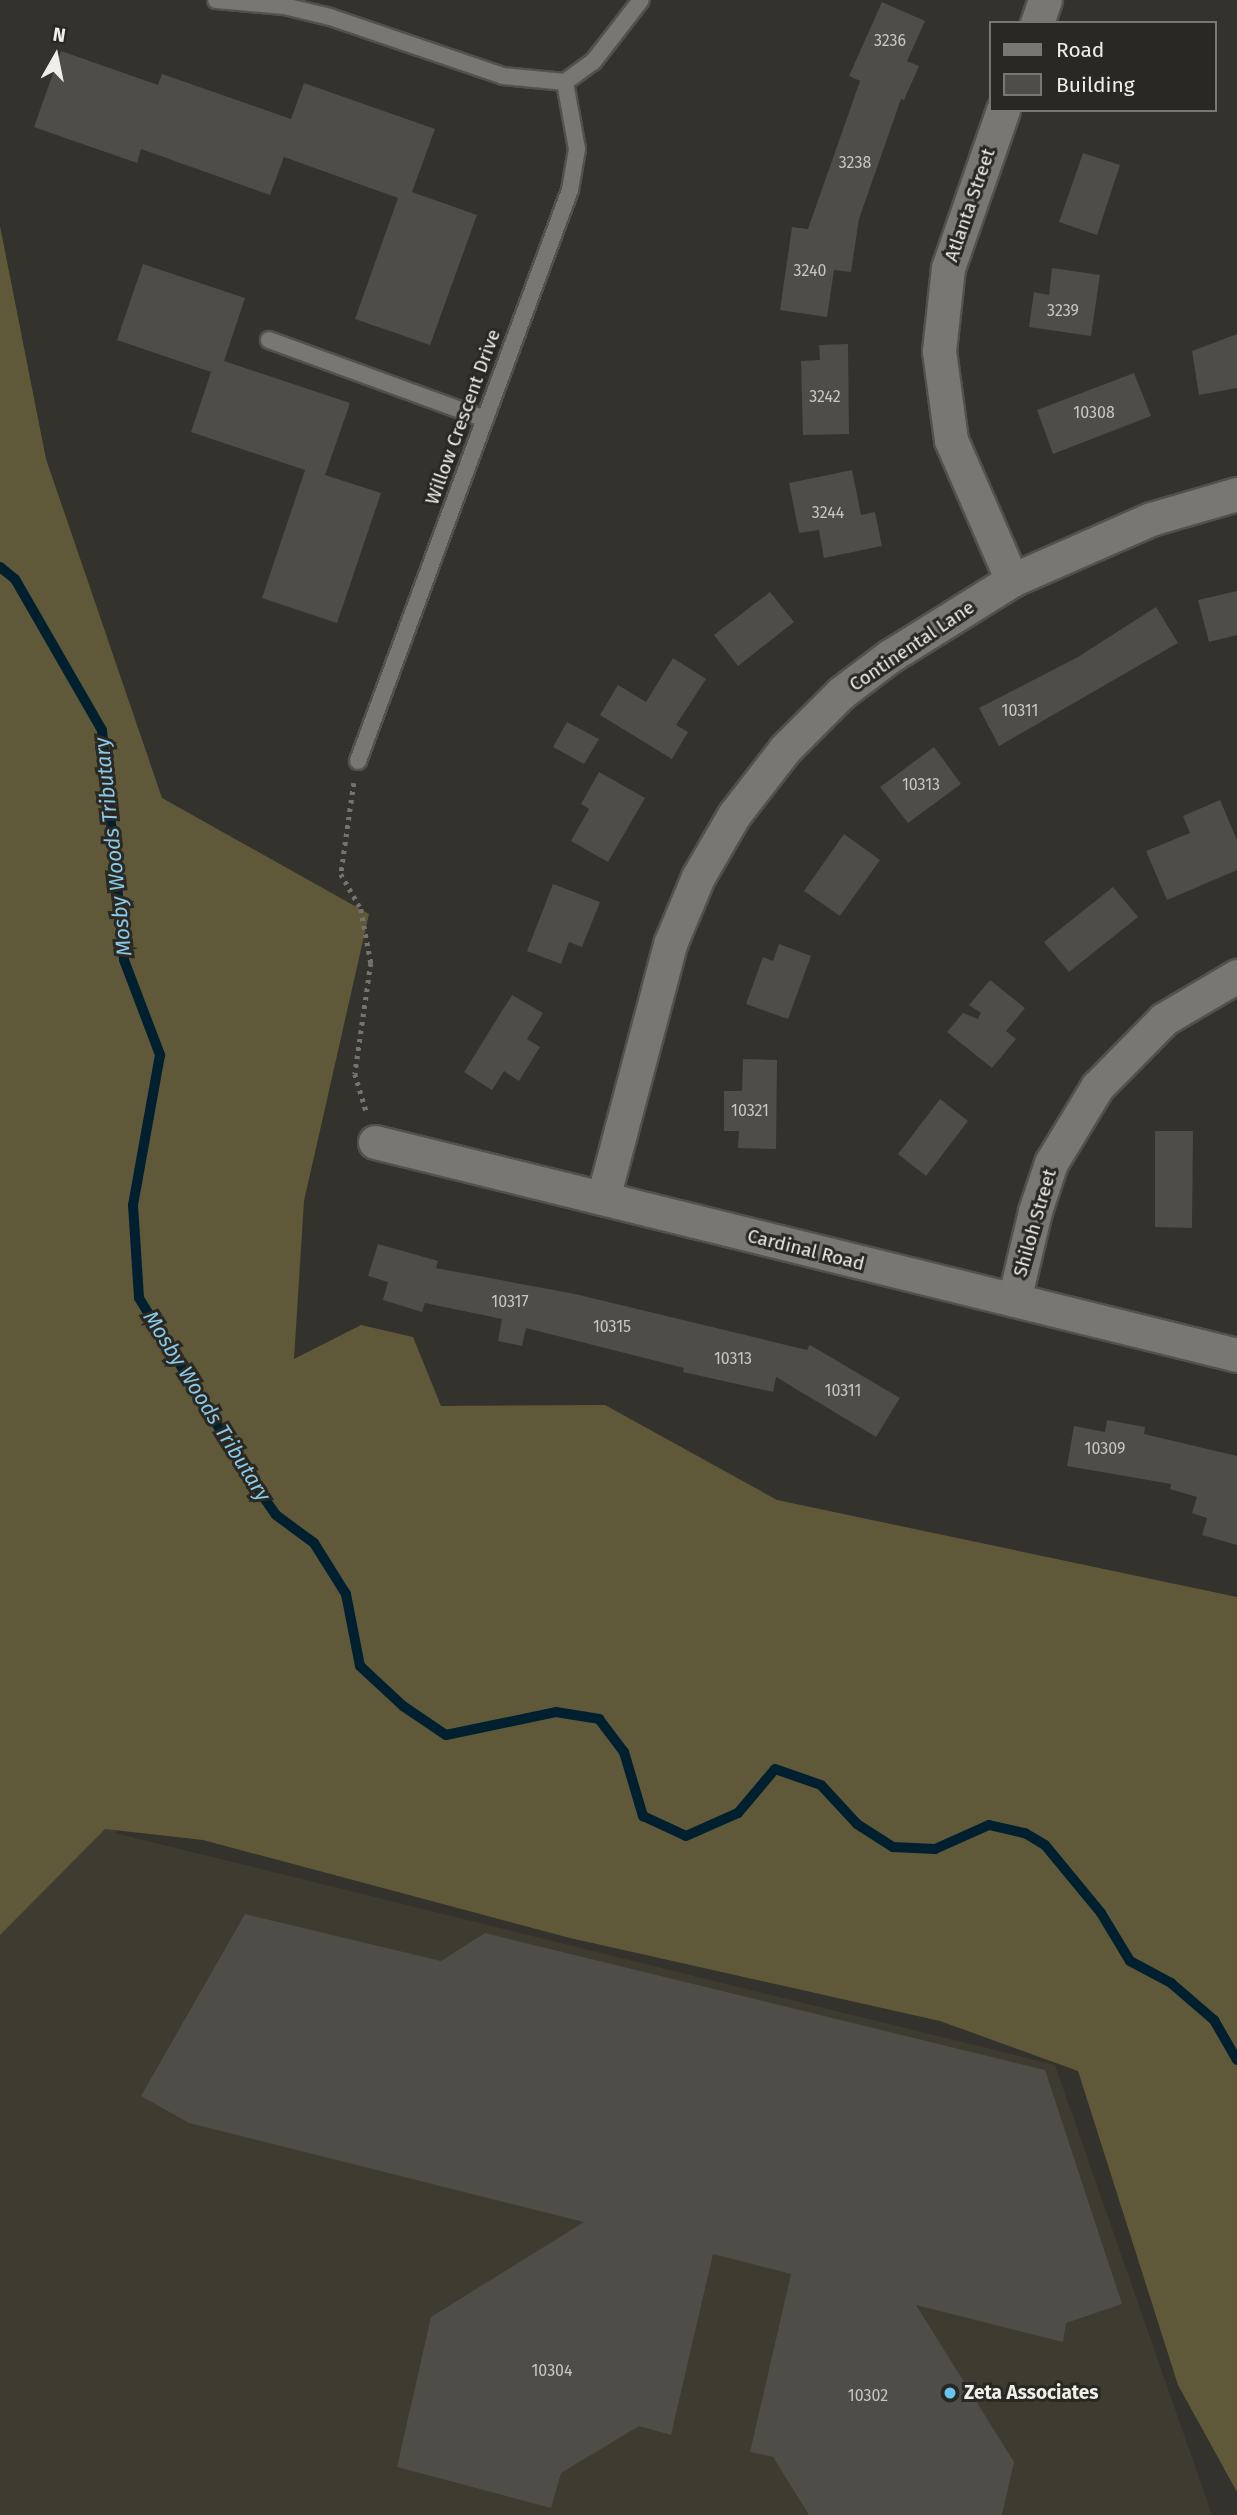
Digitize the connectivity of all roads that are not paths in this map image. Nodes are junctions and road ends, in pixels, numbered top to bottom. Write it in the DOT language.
graph roads {
  1 [pos="216,0"];
  2 [pos="641,0"];
  3 [pos="1045,0"];
  4 [pos="284,3"];
  5 [pos="1038,21"];
  6 [pos="565,82"];
  7 [pos="1002,112"];
  8 [pos="269,340"];
  9 [pos="485,419"];
  10 [pos="1237,494"];
  11 [pos="1013,580"];
  12 [pos="358,761"];
  13 [pos="1237,976"];
  14 [pos="375,1142"];
  15 [pos="603,1198"];
  16 [pos="1014,1300"];
  17 [pos="1237,1355"];
  1 -- 4 [label="lane"];
  2 -- 6 [label="lane"];
  3 -- 5 [label="street"];
  4 -- 6 [label="lane"];
  6 -- 9 [label="lane, Willow Crescent Drive"];
  7 -- 11 [label="street, Atlanta Street"];
  8 -- 9 [label="lane"];
  9 -- 12 [label="lane, Willow Crescent Drive"];
  10 -- 11 [label="street, Continental Lane"];
  11 -- 15 [label="street, Continental Lane"];
  13 -- 16 [label="street, Shiloh Street"];
  14 -- 15 [label="street, Cardinal Road"];
  15 -- 16 [label="street, Cardinal Road"];
  16 -- 17 [label="street, Cardinal Road"];
}
